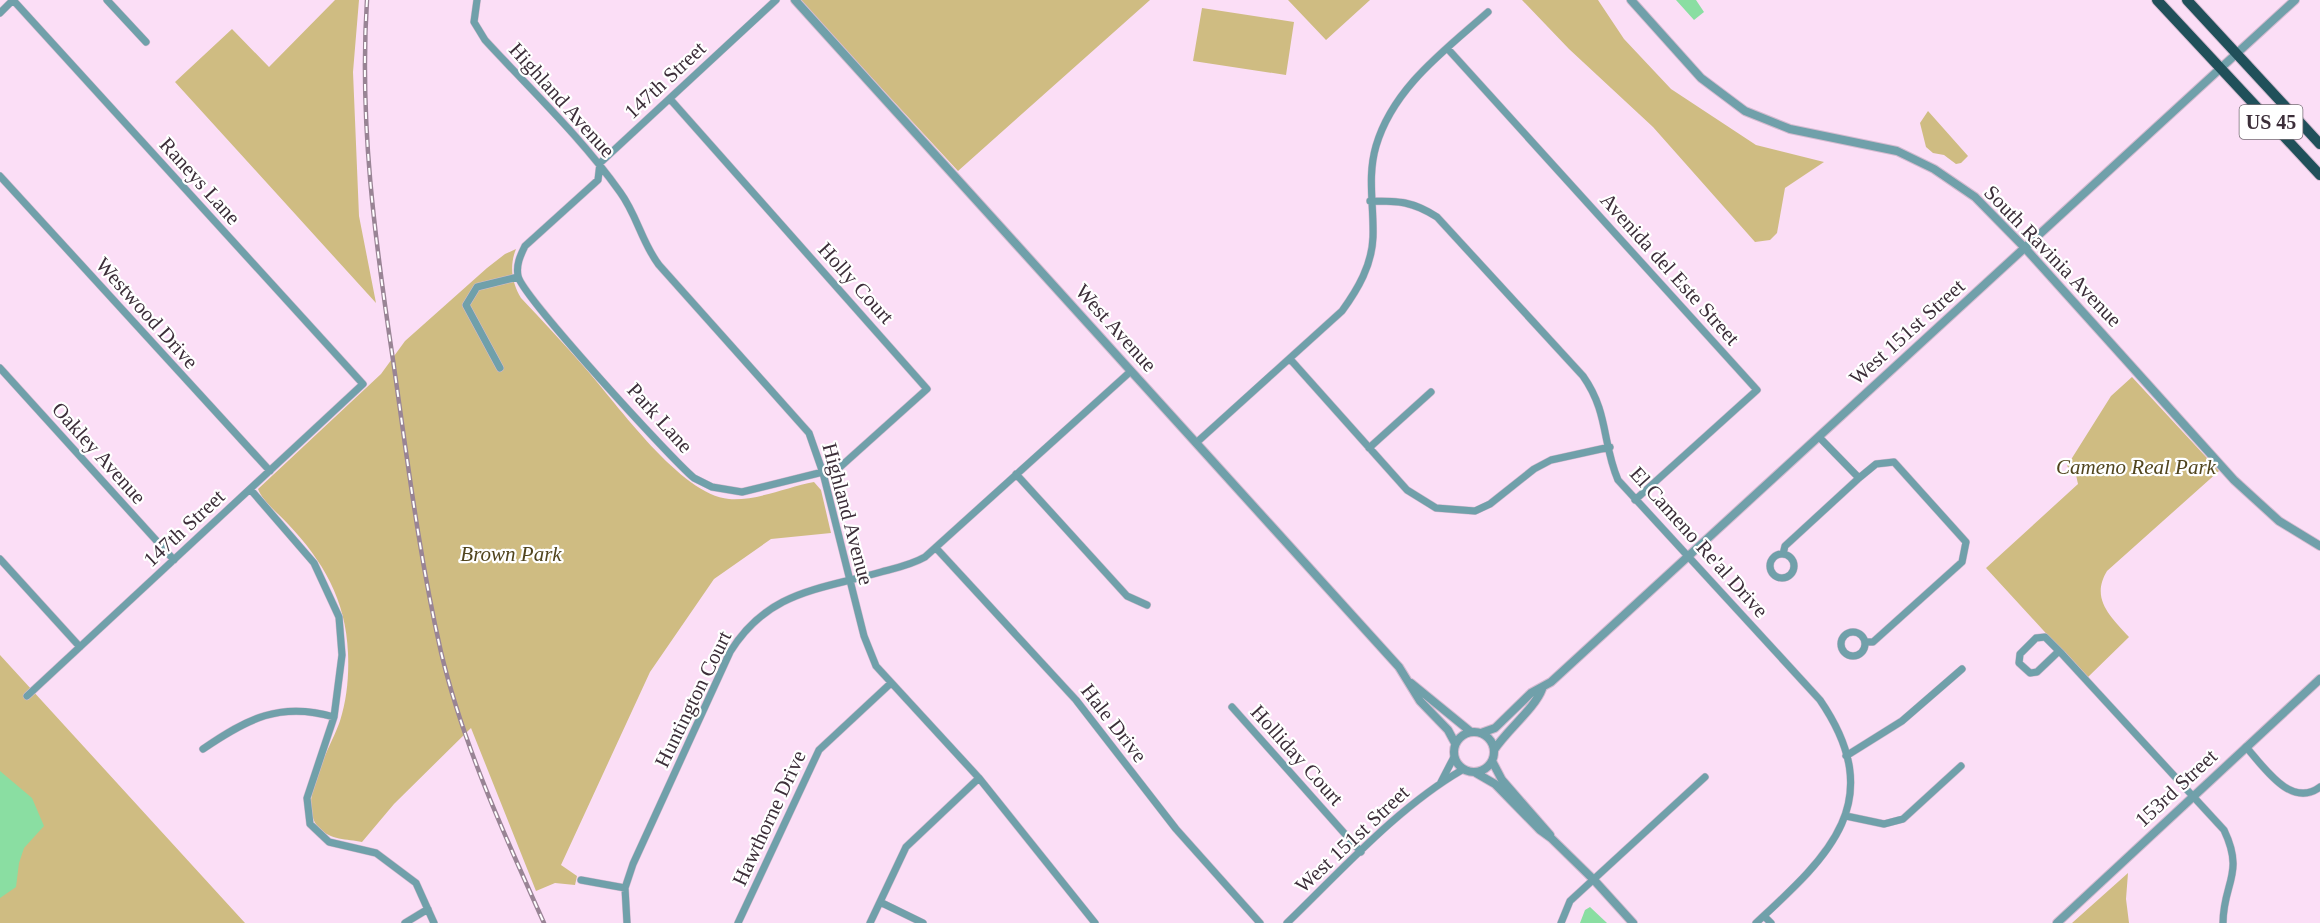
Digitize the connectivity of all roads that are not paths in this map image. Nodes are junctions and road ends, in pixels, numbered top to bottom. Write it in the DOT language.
graph roads {
  1 [pos="13,0"];
  2 [pos="107,0"];
  3 [pos="477,0"];
  4 [pos="776,0"];
  5 [pos="795,0"];
  6 [pos="1631,0"];
  7 [pos="2157,0"];
  8 [pos="2187,0"];
  9 [pos="2295,0"];
  10 [pos="1488,12"];
  11 [pos="0,14"];
  12 [pos="146,42"];
  13 [pos="1447,48"];
  14 [pos="2237,54"];
  15 [pos="2222,69"];
  16 [pos="670,99"];
  17 [pos="2320,144"];
  18 [pos="600,163"];
  19 [pos="2320,175"];
  20 [pos="0,176"];
  21 [pos="1370,201"];
  22 [pos="2025,248"];
  23 [pos="518,277"];
  24 [pos="1290,359"];
  25 [pos="0,368"];
  26 [pos="500,368"];
  27 [pos="1131,371"];
  28 [pos="363,384"];
  29 [pos="1431,392"];
  30 [pos="1819,436"];
  31 [pos="1196,442"];
  32 [pos="1610,447"];
  33 [pos="1369,448"];
  34 [pos="270,471"];
  35 [pos="823,473"];
  36 [pos="1016,474"];
  37 [pos="1859,478"];
  38 [pos="250,489"];
  39 [pos="1635,500"];
  40 [pos="2320,546"];
  41 [pos="936,548"];
  42 [pos="1783,554"];
  43 [pos="1687,557"];
  44 [pos="0,559"];
  45 [pos="174,560"];
  46 [pos="850,581"];
  47 [pos="1147,606"];
  48 [pos="1865,642"];
  49 [pos="80,647"];
  50 [pos="2059,651"];
  51 [pos="1962,669"];
  52 [pos="2320,679"];
  53 [pos="1408,681"];
  54 [pos="891,683"];
  55 [pos="1542,689"];
  56 [pos="27,696"];
  57 [pos="1232,707"];
  58 [pos="334,717"];
  59 [pos="1471,732"];
  60 [pos="1481,733"];
  61 [pos="1455,743"];
  62 [pos="2246,747"];
  63 [pos="203,749"];
  64 [pos="1494,750"];
  65 [pos="1846,756"];
  66 [pos="1454,757"];
  67 [pos="1492,761"];
  68 [pos="1960,766"];
  69 [pos="1462,770"];
  70 [pos="1476,773"];
  71 [pos="1705,777"];
  72 [pos="979,778"];
  73 [pos="1441,782"];
  74 [pos="2320,787"];
  75 [pos="2194,797"];
  76 [pos="1846,816"];
  77 [pos="1551,838"];
  78 [pos="1361,852"];
  79 [pos="581,880"];
  80 [pos="1594,880"];
  81 [pos="625,888"];
  82 [pos="880,902"];
  83 [pos="428,909"];
  84 [pos="1764,916"];
  85 [pos="405,923"];
  86 [pos="434,923"];
  87 [pos="627,923"];
  88 [pos="738,923"];
  89 [pos="870,923"];
  90 [pos="923,923"];
  91 [pos="1095,923"];
  92 [pos="1260,923"];
  93 [pos="1287,923"];
  94 [pos="1561,923"];
  95 [pos="1633,923"];
  96 [pos="1756,923"];
  97 [pos="1771,923"];
  98 [pos="2057,923"];
  99 [pos="2223,923"];
  1 -- 11 [label="street"];
  1 -- 28 [label="street, Raneys Lane"];
  2 -- 12 [label="street"];
  3 -- 18 [label="street, Highland Avenue"];
  4 -- 16 [label="street, 147th Street"];
  5 -- 27 [label="street, West Avenue"];
  6 -- 22 [label="street, South Ravinia Avenue"];
  7 -- 15 [label="highway, US 45"];
  8 -- 14 [label="highway, US 45"];
  9 -- 14 [label="street, West 151st Street"];
  10 -- 13 [label="street"];
  13 -- 21 [label="street"];
  13 -- 39 [label="street, Avenida del Este Street"];
  14 -- 15 [label="street, West 151st Street"];
  14 -- 17 [label="highway, US 45"];
  15 -- 19 [label="highway, US 45"];
  15 -- 22 [label="street, West 151st Street"];
  16 -- 18 [label="street, 147th Street"];
  16 -- 35 [label="street, Holly Court"];
  18 -- 23 [label="street, 147th Street"];
  18 -- 35 [label="street, Highland Avenue"];
  20 -- 34 [label="street, Westwood Drive"];
  21 -- 24 [label="street"];
  21 -- 32 [label="street, El Cameno Re'al Drive"];
  22 -- 30 [label="street, West 151st Street"];
  22 -- 40 [label="street, South Ravinia Avenue"];
  23 -- 26 [label="street"];
  23 -- 35 [label="street, Park Lane"];
  24 -- 31 [label="street"];
  24 -- 33 [label="street"];
  25 -- 45 [label="street, Oakley Avenue"];
  27 -- 31 [label="street, West Avenue"];
  27 -- 36 [label="street, Huntington Court"];
  28 -- 34 [label="street, 147th Street"];
  29 -- 33 [label="street"];
  30 -- 37 [label="street"];
  30 -- 43 [label="street, West 151st Street"];
  31 -- 53 [label="street, West Avenue"];
  32 -- 33 [label="street"];
  32 -- 39 [label="street, El Cameno Re'al Drive"];
  34 -- 38 [label="street, 147th Street"];
  35 -- 46 [label="street, Highland Avenue"];
  36 -- 41 [label="street, Huntington Court"];
  36 -- 47 [label="street"];
  37 -- 42 [label="street"];
  37 -- 48 [label="street"];
  38 -- 45 [label="street, 147th Street"];
  38 -- 58 [label="street"];
  39 -- 43 [label="street, El Cameno Re'al Drive"];
  41 -- 46 [label="street, Huntington Court"];
  41 -- 92 [label="street, Hale Drive"];
  43 -- 55 [label="street, West 151st Street"];
  43 -- 65 [label="street, El Cameno Re'al Drive"];
  44 -- 49 [label="street"];
  45 -- 49 [label="street, 147th Street"];
  46 -- 54 [label="street, Highland Avenue"];
  46 -- 81 [label="street, Huntington Court"];
  49 -- 56 [label="street, 147th Street"];
  50 -- 50 [label="street"];
  50 -- 75 [label="street"];
  51 -- 65 [label="street"];
  52 -- 62 [label="street, 153rd Street"];
  53 -- 59 [label="street, West Avenue"];
  53 -- 61 [label="street, West Avenue"];
  54 -- 72 [label="street, Highland Avenue"];
  54 -- 88 [label="street, Hawthorne Drive"];
  55 -- 60 [label="street, West 151st Street"];
  55 -- 64 [label="street, West 151st Street"];
  57 -- 78 [label="street, Holliday Court"];
  58 -- 63 [label="street"];
  58 -- 83 [label="street"];
  59 -- 60 [label="street"];
  59 -- 61 [label="street"];
  60 -- 64 [label="street"];
  61 -- 66 [label="street"];
  62 -- 74 [label="street"];
  62 -- 75 [label="street, 153rd Street"];
  64 -- 67 [label="street"];
  65 -- 76 [label="street, El Cameno Re'al Drive"];
  66 -- 69 [label="street"];
  66 -- 73 [label="street, West 151st Street"];
  67 -- 70 [label="street"];
  67 -- 77 [label="street"];
  68 -- 76 [label="street"];
  69 -- 70 [label="street"];
  69 -- 73 [label="street, West 151st Street"];
  70 -- 77 [label="street"];
  71 -- 80 [label="street"];
  72 -- 82 [label="street"];
  72 -- 91 [label="street, Highland Avenue"];
  73 -- 78 [label="street, West 151st Street"];
  75 -- 98 [label="street, 153rd Street"];
  75 -- 99 [label="street"];
  76 -- 84 [label="street, El Cameno Re'al Drive"];
  77 -- 80 [label="street"];
  78 -- 93 [label="street, West 151st Street"];
  79 -- 81 [label="street"];
  80 -- 94 [label="street"];
  80 -- 95 [label="street"];
  81 -- 87 [label="street, Huntington Court"];
  82 -- 89 [label="street"];
  82 -- 90 [label="street"];
  83 -- 85 [label="street"];
  83 -- 86 [label="street"];
  84 -- 96 [label="street, El Cameno Re'al Drive"];
  84 -- 97 [label="street"];
}
